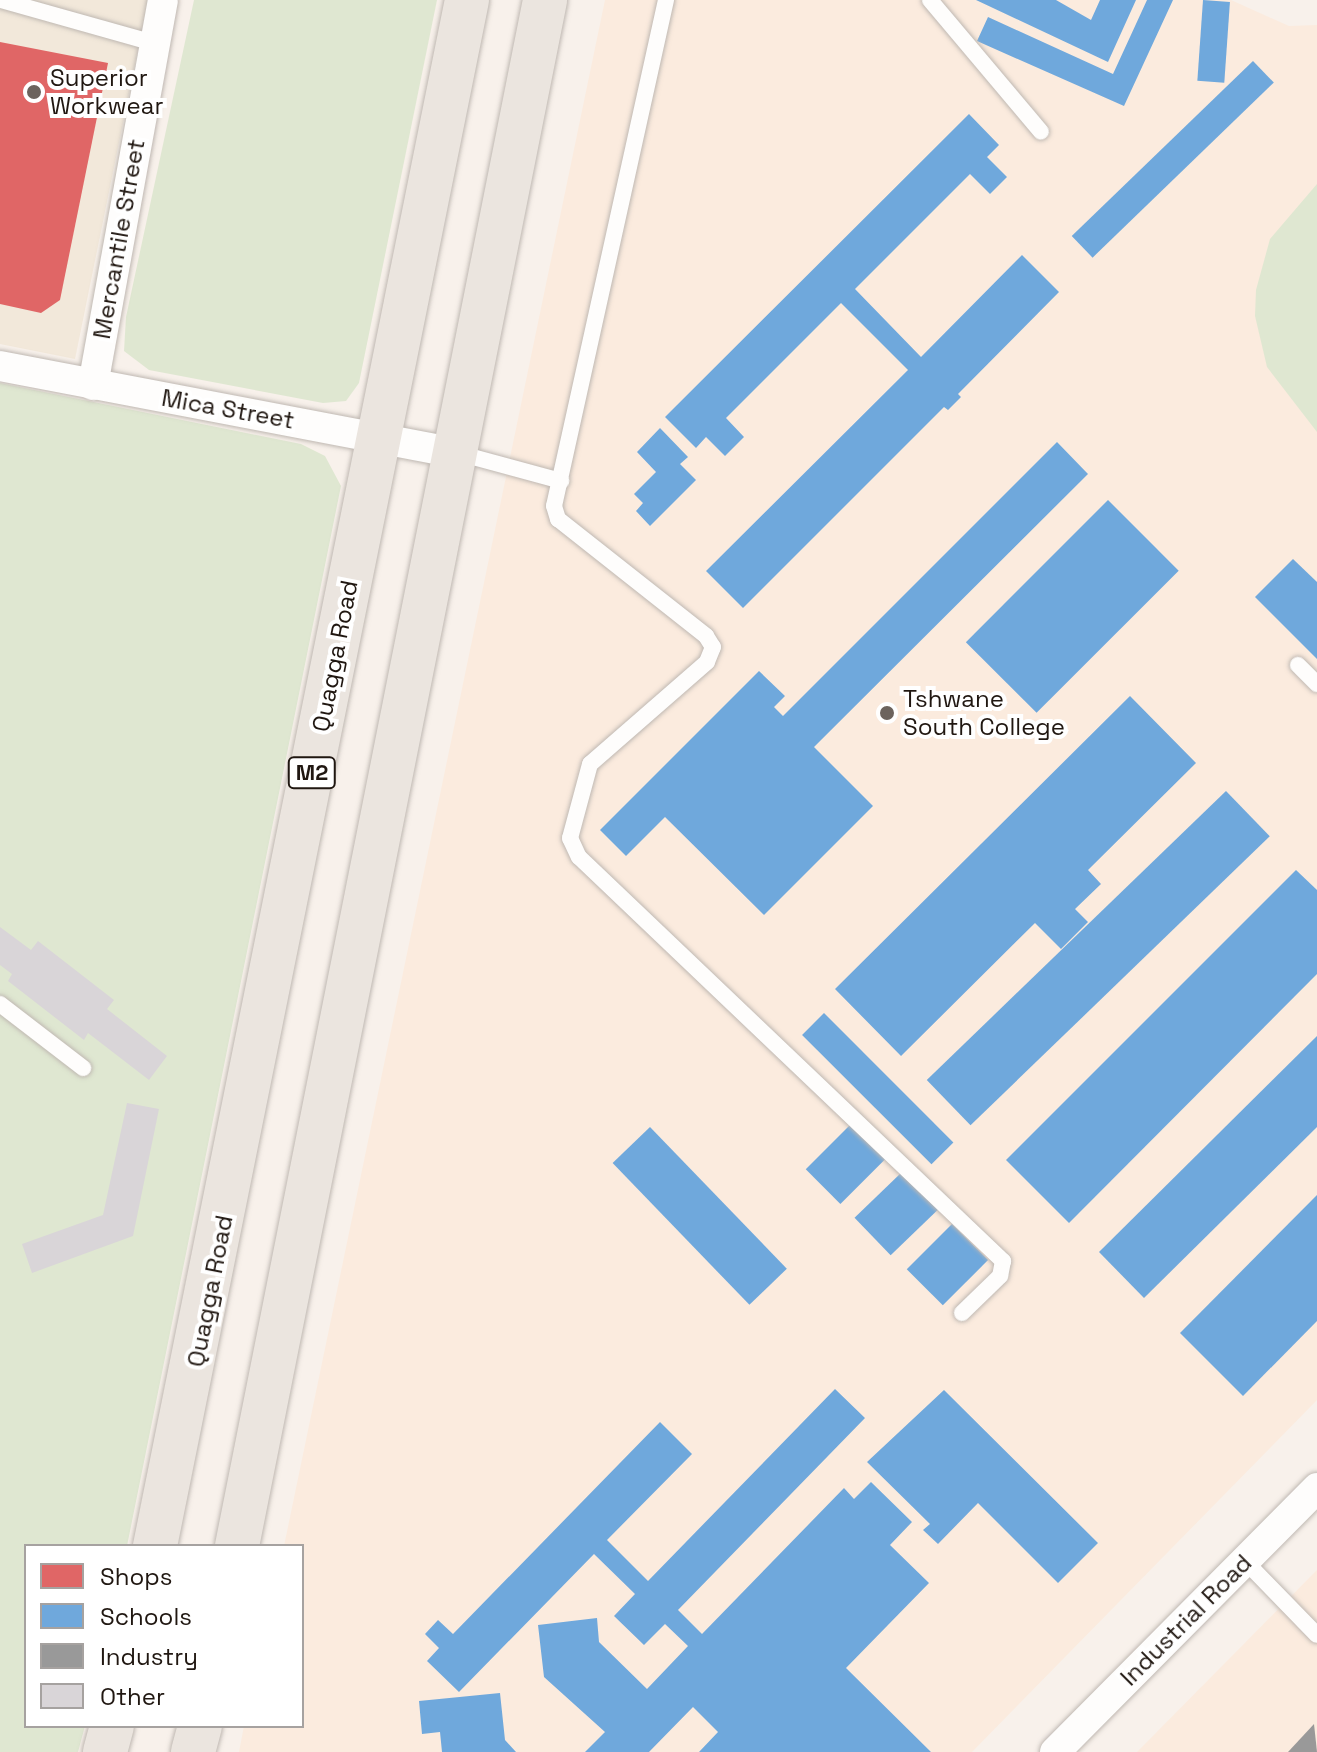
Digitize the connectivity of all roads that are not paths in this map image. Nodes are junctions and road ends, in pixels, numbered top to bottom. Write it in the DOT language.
graph roads {
  1 [pos="1,0"];
  2 [pos="163,0"];
  3 [pos="467,0"];
  4 [pos="545,0"];
  5 [pos="666,0"];
  6 [pos="930,0"];
  7 [pos="154,43"];
  8 [pos="1041,132"];
  9 [pos="0,366"];
  10 [pos="93,385"];
  11 [pos="379,435"];
  12 [pos="456,453"];
  13 [pos="561,481"];
  14 [pos="1298,665"];
  15 [pos="1317,684"];
  16 [pos="0,1004"];
  17 [pos="83,1068"];
  18 [pos="962,1313"];
  19 [pos="1317,1488"];
  20 [pos="155,1544"];
  21 [pos="237,1544"];
  22 [pos="1245,1561"];
  23 [pos="1317,1635"];
  24 [pos="111,1728"];
  25 [pos="105,1752"];
  26 [pos="1055,1752"];
  1 -- 7 [label="lane"];
  2 -- 7 [label="street, Mercantile Street"];
  3 -- 11 [label="main road, Quagga Road / M2"];
  4 -- 12 [label="main road"];
  5 -- 13 [label="lane"];
  6 -- 8 [label="lane"];
  7 -- 10 [label="street, Mercantile Street"];
  9 -- 10 [label="street, Mica Street"];
  10 -- 11 [label="street, Mica Street"];
  11 -- 12 [label="street, Mica Street"];
  11 -- 20 [label="main road, Quagga Road / M2"];
  12 -- 13 [label="lane"];
  12 -- 21 [label="main road"];
  13 -- 18 [label="lane"];
  14 -- 15 [label="lane"];
  16 -- 17 [label="lane"];
  19 -- 22 [label="street, Industrial Road"];
  22 -- 23 [label="lane"];
  22 -- 26 [label="street, Industrial Road"];
  24 -- 25 [label="main road"];
}
